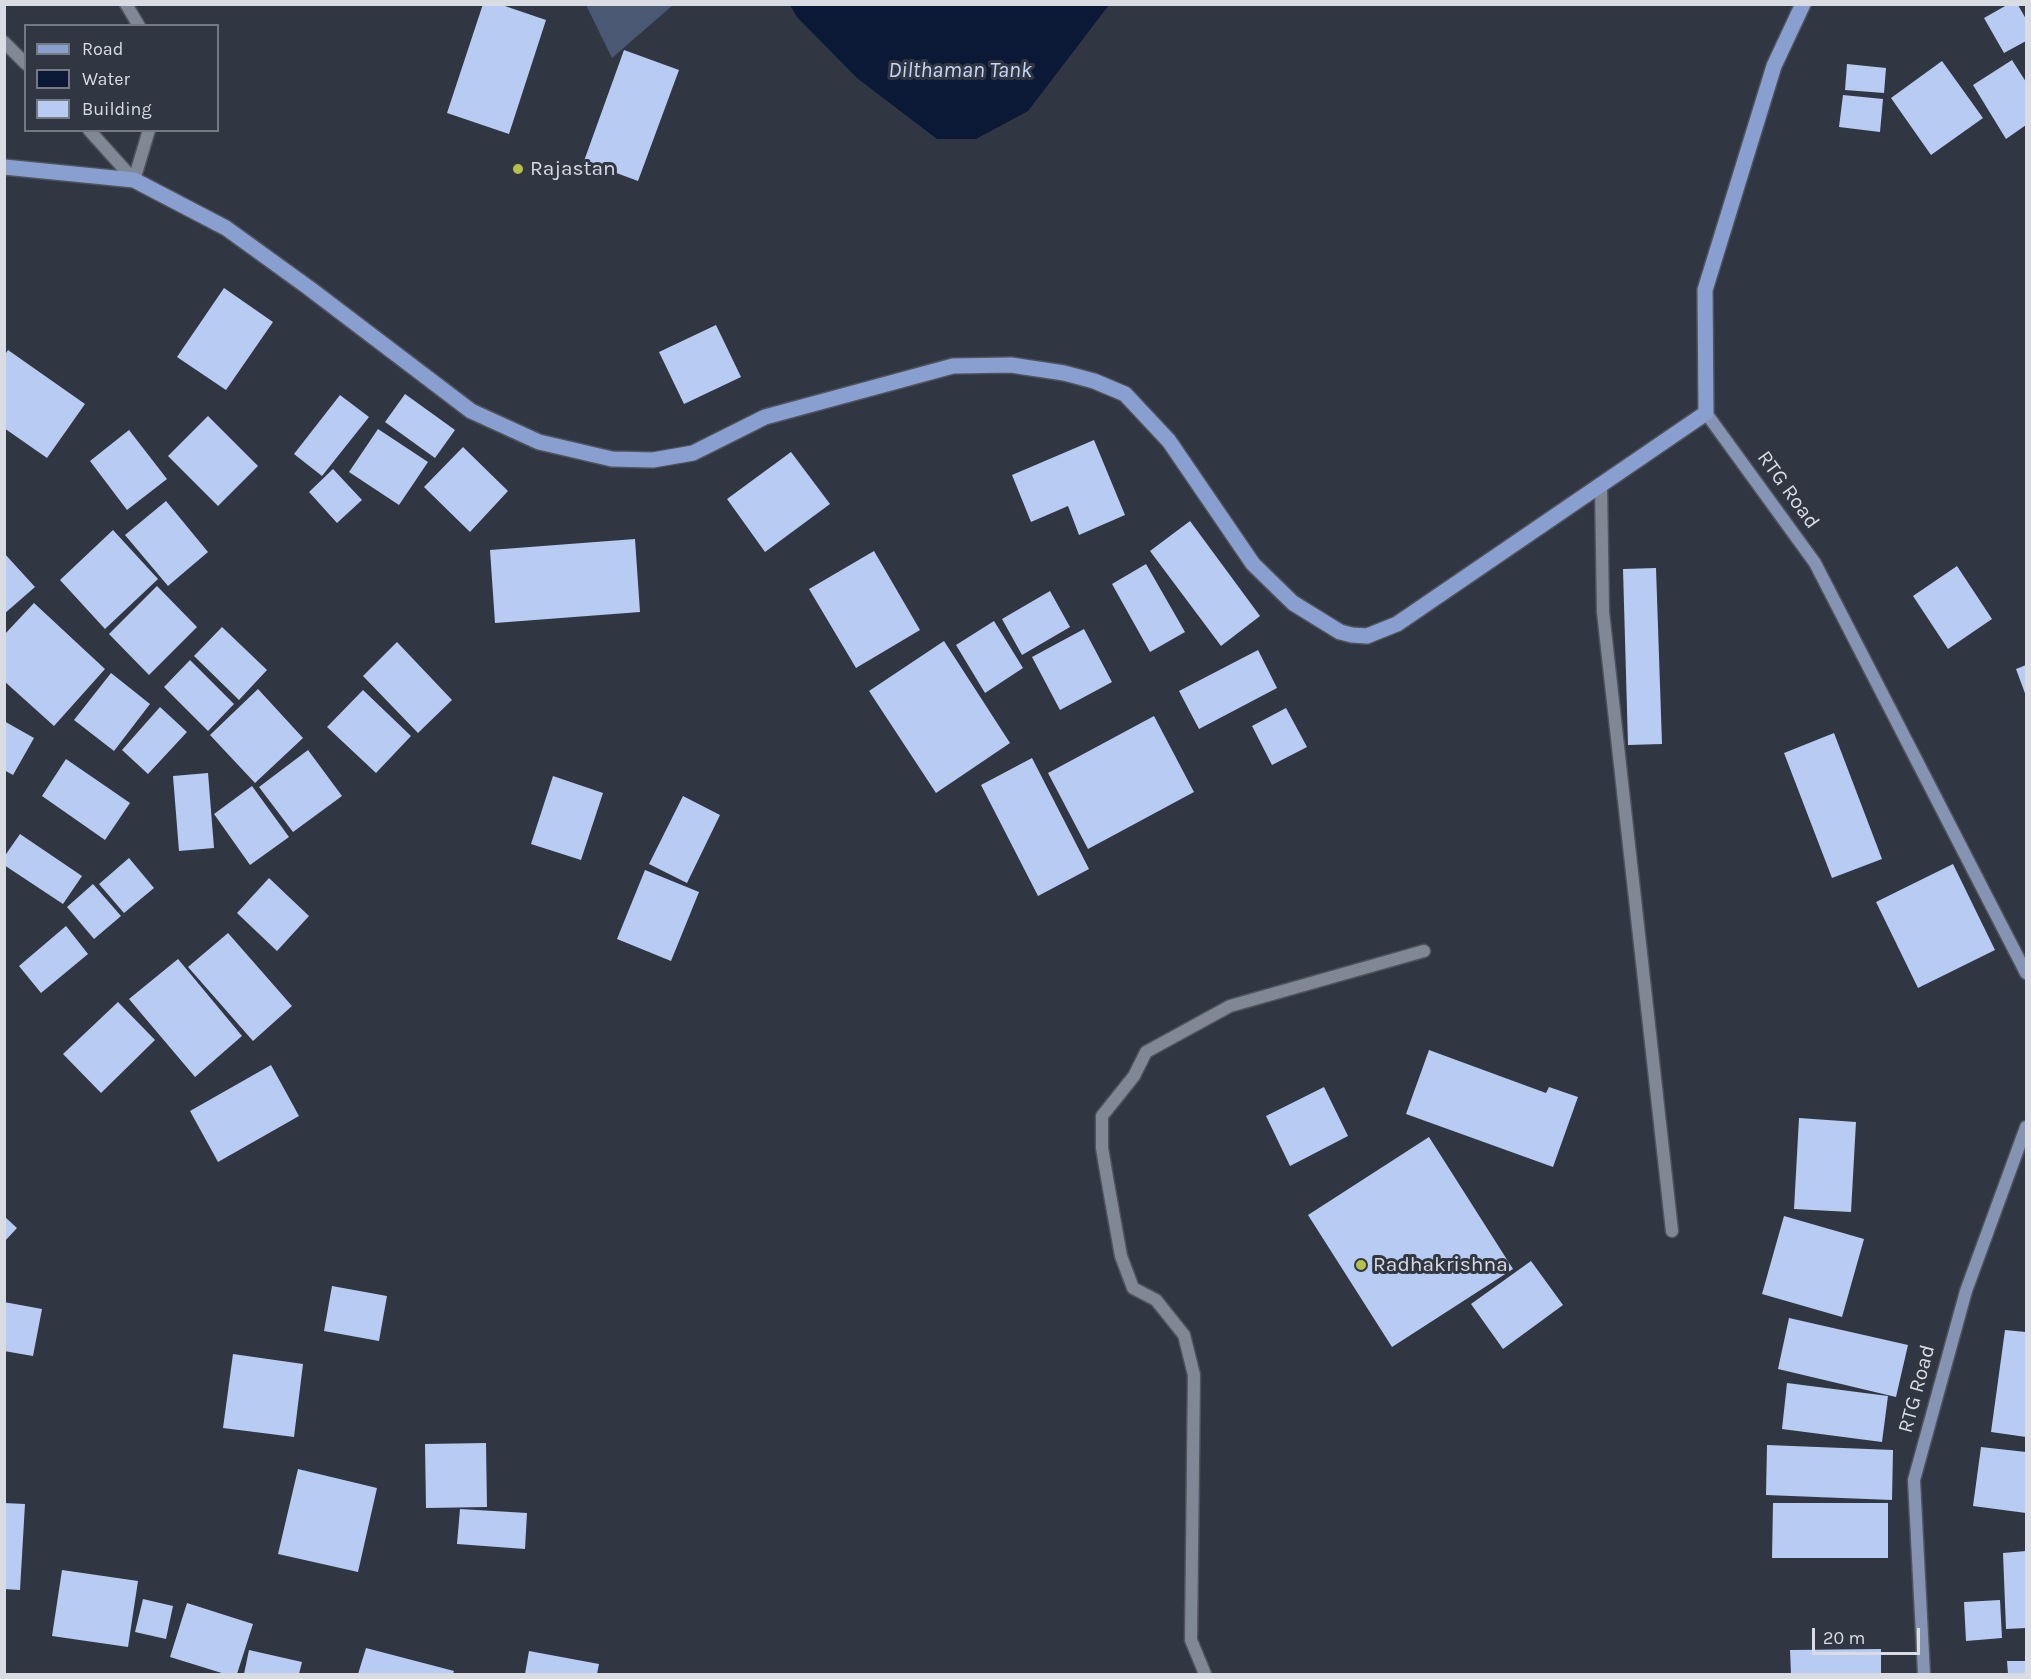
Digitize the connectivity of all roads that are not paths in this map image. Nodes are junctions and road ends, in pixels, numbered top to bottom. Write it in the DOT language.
graph roads {
  1 [pos="126,4"];
  2 [pos="1803,4"];
  3 [pos="138,24"];
  4 [pos="4,42"];
  5 [pos="24,62"];
  6 [pos="91,132"];
  7 [pos="148,132"];
  8 [pos="4,167"];
  9 [pos="134,180"];
  10 [pos="1706,413"];
  11 [pos="1601,485"];
  12 [pos="1424,951"];
  13 [pos="2026,973"];
  14 [pos="2026,1127"];
  15 [pos="1672,1232"];
  16 [pos="1204,1674"];
  17 [pos="1924,1674"];
  1 -- 3 [label="street"];
  2 -- 10 [label="main road"];
  4 -- 5 [label="street"];
  6 -- 9 [label="street"];
  7 -- 9 [label="street"];
  8 -- 9 [label="main road"];
  9 -- 11 [label="main road"];
  10 -- 11 [label="main road"];
  10 -- 13 [label="main road, RTG Road"];
  11 -- 15 [label="street"];
  12 -- 16 [label="street"];
  14 -- 17 [label="main road, RTG Road"];
}
